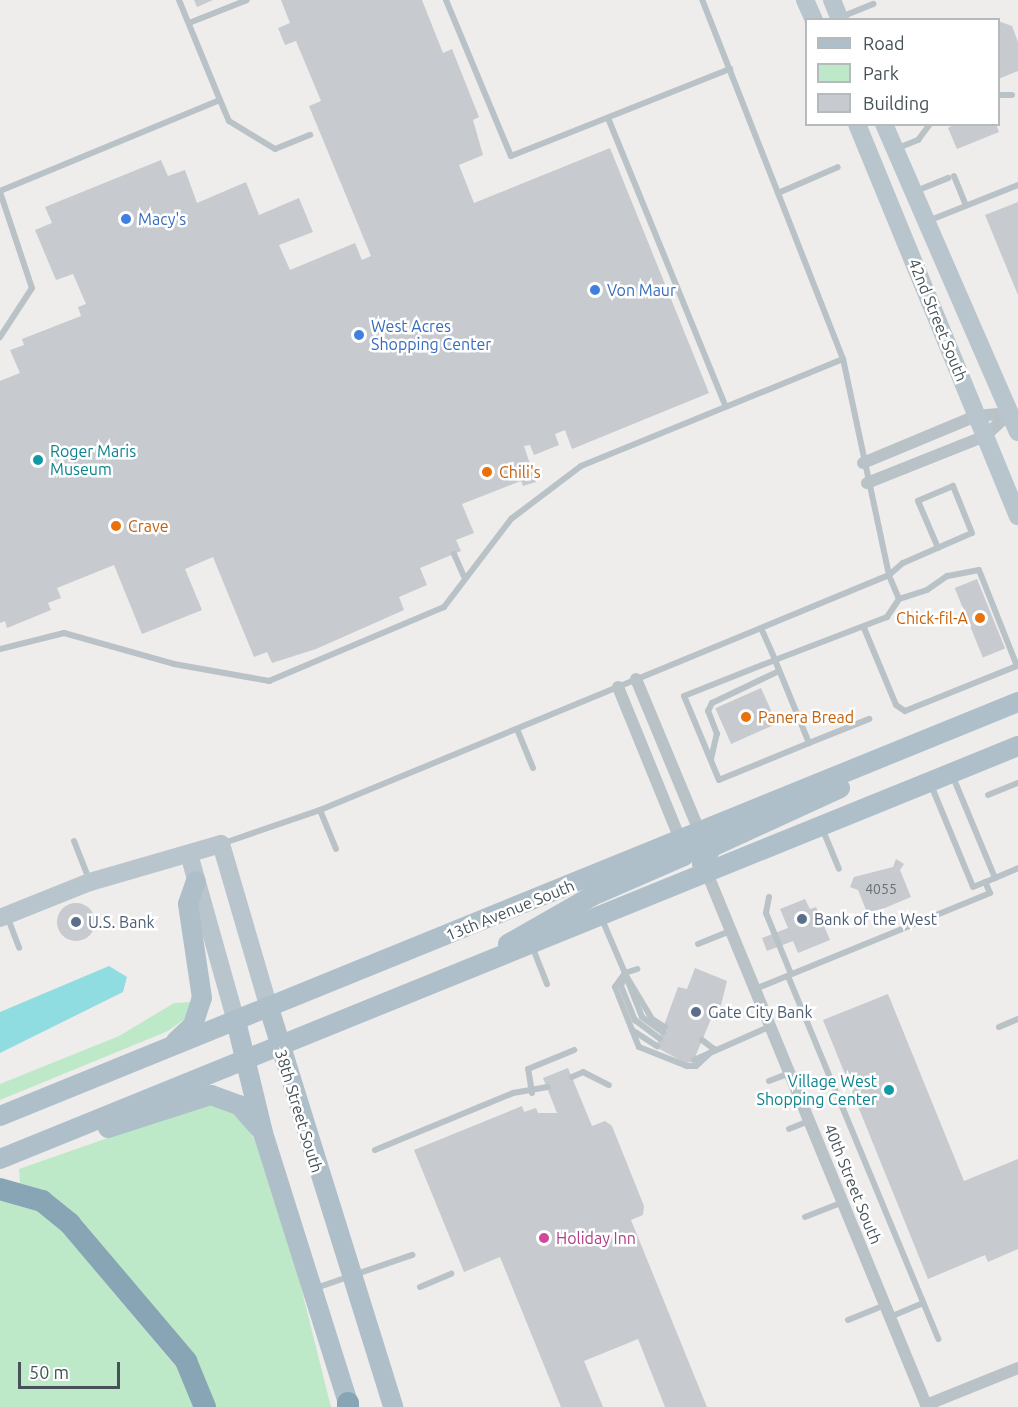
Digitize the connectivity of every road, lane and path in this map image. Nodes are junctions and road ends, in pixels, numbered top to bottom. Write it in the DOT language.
graph roads {
  1 [pos="179,0"];
  2 [pos="247,0"];
  3 [pos="446,0"];
  4 [pos="702,0"];
  5 [pos="805,0"];
  6 [pos="832,0"];
  7 [pos="874,4"];
  8 [pos="813,18"];
  9 [pos="840,18"];
  10 [pos="842,18"];
  11 [pos="189,23"];
  12 [pos="730,69"];
  13 [pos="1000,95"];
  14 [pos="1012,95"];
  15 [pos="220,100"];
  16 [pos="608,118"];
  17 [pos="858,126"];
  18 [pos="885,126"];
  19 [pos="928,126"];
  20 [pos="310,135"];
  21 [pos="895,150"];
  22 [pos="838,167"];
  23 [pos="1018,185"];
  24 [pos="0,192"];
  25 [pos="778,193"];
  26 [pos="912,193"];
  27 [pos="966,205"];
  28 [pos="924,222"];
  29 [pos="0,337"];
  30 [pos="843,359"];
  31 [pos="724,405"];
  32 [pos="1014,412"];
  33 [pos="976,416"];
  34 [pos="1018,432"];
  35 [pos="985,436"];
  36 [pos="863,463"];
  37 [pos="867,483"];
  38 [pos="1018,516"];
  39 [pos="938,548"];
  40 [pos="454,554"];
  41 [pos="889,575"];
  42 [pos="464,576"];
  43 [pos="899,599"];
  44 [pos="761,628"];
  45 [pos="864,628"];
  46 [pos="0,649"];
  47 [pos="775,660"];
  48 [pos="779,671"];
  49 [pos="636,679"];
  50 [pos="618,687"];
  51 [pos="1018,702"];
  52 [pos="869,719"];
  53 [pos="517,729"];
  54 [pos="809,743"];
  55 [pos="1018,746"];
  56 [pos="894,754"];
  57 [pos="711,760"];
  58 [pos="533,768"];
  59 [pos="951,773"];
  60 [pos="930,782"];
  61 [pos="1018,783"];
  62 [pos="988,795"];
  63 [pos="320,810"];
  64 [pos="822,826"];
  65 [pos="700,833"];
  66 [pos="74,841"];
  67 [pos="681,841"];
  68 [pos="221,844"];
  69 [pos="336,849"];
  70 [pos="189,854"];
  71 [pos="1018,868"];
  72 [pos="839,869"];
  73 [pos="707,873"];
  74 [pos="995,878"];
  75 [pos="196,881"];
  76 [pos="90,882"];
  77 [pos="985,882"];
  78 [pos="769,897"];
  79 [pos="601,916"];
  80 [pos="3,917"];
  81 [pos="730,931"];
  82 [pos="698,944"];
  83 [pos="532,945"];
  84 [pos="20,948"];
  85 [pos="637,969"];
  86 [pos="625,973"];
  87 [pos="457,975"];
  88 [pos="790,975"];
  89 [pos="548,984"];
  90 [pos="755,989"];
  91 [pos="268,1008"];
  92 [pos="1018,1019"];
  93 [pos="236,1021"];
  94 [pos="771,1026"];
  95 [pos="999,1027"];
  96 [pos="664,1029"];
  97 [pos="632,1030"];
  98 [pos="701,1043"];
  99 [pos="279,1048"];
  100 [pos="714,1049"];
  101 [pos="574,1050"];
  102 [pos="159,1052"];
  103 [pos="696,1056"];
  104 [pos="245,1062"];
  105 [pos="790,1073"];
  106 [pos="572,1077"];
  107 [pos="769,1081"];
  108 [pos="609,1085"];
  109 [pos="547,1087"];
  110 [pos="532,1093"];
  111 [pos="0,1116"];
  112 [pos="809,1121"];
  113 [pos="789,1129"];
  114 [pos="263,1133"];
  115 [pos="375,1150"];
  116 [pos="9,1155"];
  117 [pos="0,1189"];
  118 [pos="843,1202"];
  119 [pos="805,1218"];
  120 [pos="412,1255"];
  121 [pos="451,1274"];
  122 [pos="352,1276"];
  123 [pos="420,1287"];
  124 [pos="313,1290"];
  125 [pos="923,1303"];
  126 [pos="887,1311"];
  127 [pos="848,1320"];
  128 [pos="938,1339"];
  129 [pos="1018,1368"];
  130 [pos="348,1406"];
  131 [pos="924,1406"];
  132 [pos="205,1407"];
  133 [pos="393,1407"];
  1 -- 11 [label="lane"];
  2 -- 11 [label="lane"];
  3 -- 16 [label="lane"];
  4 -- 12 [label="lane"];
  5 -- 8 [label="main road"];
  6 -- 9 [label="main road"];
  7 -- 10 [label="lane"];
  11 -- 15 [label="lane"];
  12 -- 16 [label="lane"];
  12 -- 25 [label="lane"];
  13 -- 14 [label="lane"];
  15 -- 20 [label="lane"];
  15 -- 24 [label="lane"];
  16 -- 31 [label="lane"];
  17 -- 33 [label="main road, 42nd Street South"];
  18 -- 21 [label="main road, 42nd Street South"];
  19 -- 21 [label="lane"];
  21 -- 26 [label="main road, 42nd Street South"];
  22 -- 25 [label="lane"];
  23 -- 27 [label="lane"];
  24 -- 29 [label="lane"];
  25 -- 30 [label="lane"];
  26 -- 27 [label="lane"];
  26 -- 28 [label="main road, 42nd Street South"];
  27 -- 28 [label="lane"];
  28 -- 32 [label="main road, 42nd Street South"];
  30 -- 31 [label="lane"];
  30 -- 36 [label="lane"];
  31 -- 42 [label="lane"];
  32 -- 33 [label="street"];
  32 -- 34 [label="main road, 42nd Street South"];
  32 -- 35 [label="street"];
  33 -- 35 [label="main road, 42nd Street South"];
  33 -- 36 [label="street"];
  35 -- 37 [label="street"];
  35 -- 38 [label="main road, 42nd Street South"];
  36 -- 37 [label="lane"];
  37 -- 41 [label="lane"];
  39 -- 39 [label="lane"];
  39 -- 41 [label="lane"];
  40 -- 42 [label="lane"];
  41 -- 43 [label="lane"];
  41 -- 44 [label="lane"];
  42 -- 46 [label="lane"];
  43 -- 45 [label="lane"];
  43 -- 45 [label="lane"];
  44 -- 47 [label="lane"];
  44 -- 49 [label="lane"];
  45 -- 47 [label="lane"];
  47 -- 48 [label="lane"];
  47 -- 57 [label="lane"];
  48 -- 54 [label="lane"];
  48 -- 57 [label="lane"];
  49 -- 50 [label="lane"];
  49 -- 65 [label="street"];
  50 -- 53 [label="lane"];
  50 -- 67 [label="street"];
  51 -- 56 [label="main road, 13th Avenue South"];
  52 -- 54 [label="lane"];
  53 -- 58 [label="lane"];
  53 -- 63 [label="lane"];
  54 -- 57 [label="lane"];
  55 -- 59 [label="main road"];
  56 -- 65 [label="main road, 13th Avenue South"];
  56 -- 73 [label="main road"];
  59 -- 60 [label="main road"];
  59 -- 74 [label="lane"];
  60 -- 64 [label="main road"];
  60 -- 77 [label="lane"];
  61 -- 62 [label="lane"];
  63 -- 68 [label="lane"];
  63 -- 69 [label="lane"];
  64 -- 72 [label="lane"];
  64 -- 73 [label="main road"];
  65 -- 67 [label="main road, 13th Avenue South"];
  65 -- 87 [label="main road"];
  66 -- 76 [label="lane"];
  67 -- 91 [label="main road, 13th Avenue South"];
  68 -- 70 [label="main road"];
  68 -- 91 [label="main road, 38th Street South"];
  70 -- 75 [label="main road"];
  70 -- 76 [label="main road"];
  71 -- 74 [label="lane"];
  73 -- 79 [label="main road"];
  73 -- 81 [label="street, 40th Street South"];
  74 -- 77 [label="lane"];
  75 -- 93 [label="main road"];
  75 -- 102 [label="main road"];
  76 -- 80 [label="main road"];
  77 -- 88 [label="lane"];
  78 -- 88 [label="lane"];
  79 -- 83 [label="main road"];
  79 -- 86 [label="lane"];
  80 -- 84 [label="lane"];
  81 -- 82 [label="lane"];
  81 -- 90 [label="street, 40th Street South"];
  83 -- 87 [label="main road"];
  83 -- 89 [label="lane"];
  85 -- 86 [label="lane"];
  86 -- 96 [label="lane"];
  86 -- 97 [label="lane"];
  86 -- 97 [label="lane"];
  87 -- 99 [label="main road"];
  88 -- 90 [label="lane"];
  88 -- 125 [label="lane"];
  90 -- 94 [label="street, 40th Street South"];
  91 -- 93 [label="main road, 13th Avenue South"];
  91 -- 99 [label="main road, 38th Street South"];
  92 -- 95 [label="lane"];
  93 -- 102 [label="main road, 13th Avenue South"];
  93 -- 104 [label="main road"];
  94 -- 100 [label="lane"];
  94 -- 105 [label="street, 40th Street South"];
  97 -- 100 [label="lane"];
  98 -- 100 [label="lane"];
  99 -- 104 [label="main road"];
  99 -- 122 [label="main road, 38th Street South"];
  100 -- 103 [label="lane"];
  101 -- 110 [label="lane"];
  102 -- 111 [label="main road, 13th Avenue South"];
  104 -- 114 [label="main road"];
  104 -- 116 [label="main road"];
  105 -- 107 [label="lane"];
  105 -- 112 [label="street, 40th Street South"];
  106 -- 108 [label="lane"];
  109 -- 110 [label="lane"];
  110 -- 115 [label="lane"];
  112 -- 113 [label="lane"];
  112 -- 118 [label="street, 40th Street South"];
  114 -- 116 [label="main road"];
  114 -- 124 [label="main road"];
  117 -- 132 [label="highway"];
  118 -- 119 [label="lane"];
  118 -- 126 [label="street, 40th Street South"];
  120 -- 122 [label="lane"];
  121 -- 123 [label="lane"];
  122 -- 124 [label="lane"];
  122 -- 133 [label="main road, 38th Street South"];
  124 -- 130 [label="main road"];
  125 -- 126 [label="lane"];
  125 -- 128 [label="lane"];
  126 -- 127 [label="lane"];
  126 -- 131 [label="street, 40th Street South"];
  129 -- 131 [label="street"];
}
